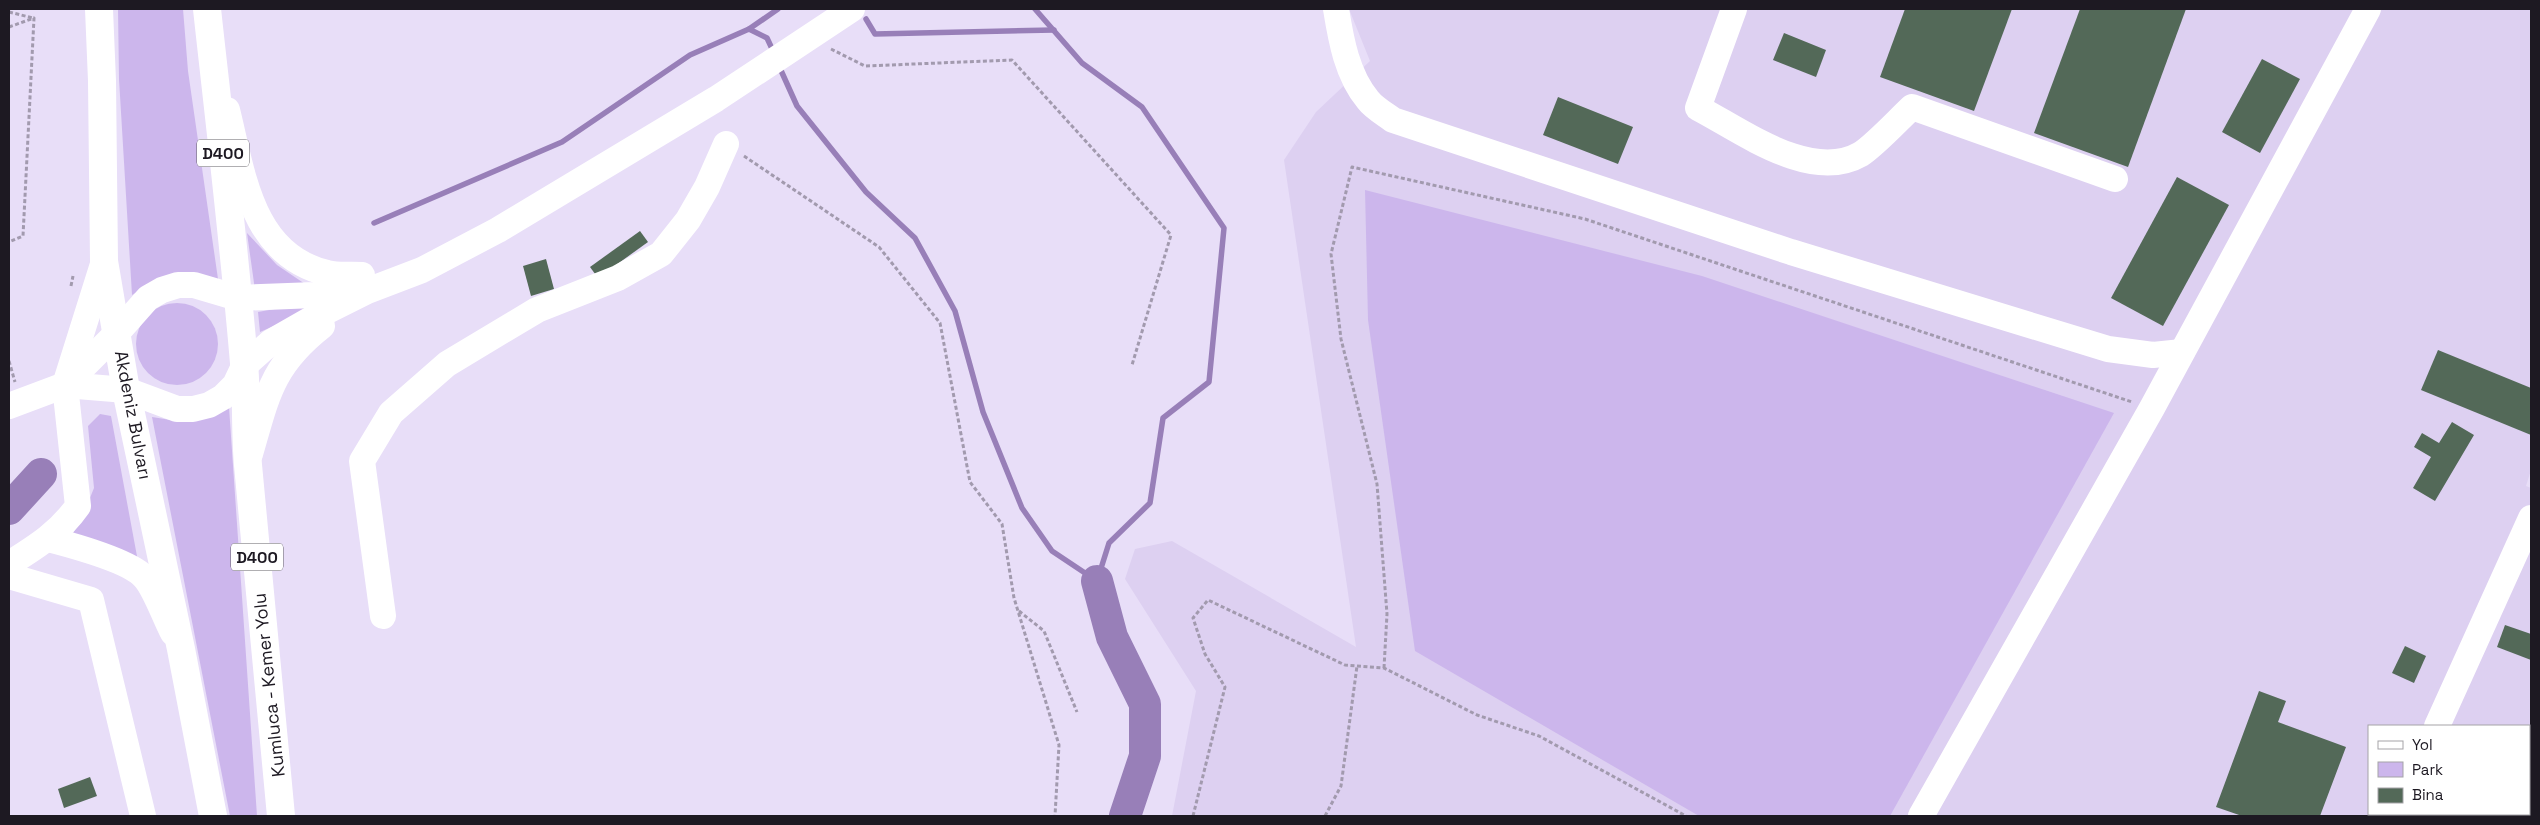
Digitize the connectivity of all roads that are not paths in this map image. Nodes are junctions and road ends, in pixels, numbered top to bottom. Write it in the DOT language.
graph roads {
  1 [pos="99,9"];
  2 [pos="207,9"];
  3 [pos="852,9"];
  4 [pos="1336,9"];
  5 [pos="1734,9"];
  6 [pos="2368,9"];
  7 [pos="211,45"];
  8 [pos="726,144"];
  9 [pos="2115,179"];
  10 [pos="498,230"];
  11 [pos="104,261"];
  12 [pos="404,267"];
  13 [pos="367,291"];
  14 [pos="238,298"];
  15 [pos="118,333"];
  16 [pos="2182,352"];
  17 [pos="244,366"];
  18 [pos="65,385"];
  19 [pos="126,390"];
  20 [pos="9,406"];
  21 [pos="248,465"];
  22 [pos="2531,518"];
  23 [pos="48,539"];
  24 [pos="9,564"];
  25 [pos="9,576"];
  26 [pos="383,616"];
  27 [pos="181,649"];
  28 [pos="2437,725"];
  29 [pos="143,816"];
  30 [pos="213,816"];
  31 [pos="281,816"];
  32 [pos="1920,816"];
  1 -- 11 [label="highway, Akdeniz Bulvarı"];
  2 -- 7 [label="highway, Kumluca - Kemer Yolu / D400"];
  3 -- 10 [label="street"];
  4 -- 16 [label="street"];
  5 -- 9 [label="street"];
  6 -- 16 [label="street"];
  7 -- 12 [label="street, Kumluca - Kemer Yolu / D400"];
  7 -- 14 [label="highway, Kumluca - Kemer Yolu / D400"];
  8 -- 26 [label="street"];
  10 -- 12 [label="street, Kumluca - Kemer Yolu / D400"];
  10 -- 13 [label="street, Kumluca - Kemer Yolu / D400"];
  11 -- 15 [label="highway, Akdeniz Bulvarı"];
  11 -- 18 [label="street"];
  12 -- 14 [label="street, Kumluca - Kemer Yolu / D400"];
  13 -- 17 [label="street, Kumluca - Kemer Yolu / D400"];
  13 -- 21 [label="street, Kumluca - Kemer Yolu / D400"];
  14 -- 15 [label="street, Kumluca - Kemer Yolu / D400"];
  14 -- 17 [label="highway, Kumluca - Kemer Yolu / D400"];
  15 -- 18 [label="street, Kumluca - Kemer Yolu / D400"];
  15 -- 19 [label="highway, Akdeniz Bulvarı"];
  16 -- 32 [label="street"];
  17 -- 19 [label="street, Kumluca - Kemer Yolu / D400"];
  17 -- 21 [label="highway, Kumluca - Kemer Yolu / D400"];
  18 -- 19 [label="street, Kumluca - Kemer Yolu / D400"];
  18 -- 20 [label="street"];
  18 -- 23 [label="street"];
  19 -- 27 [label="highway, Akdeniz Bulvarı"];
  21 -- 31 [label="highway, Kumluca - Kemer Yolu / D400"];
  22 -- 28 [label="street"];
  23 -- 24 [label="street"];
  23 -- 27 [label="street"];
  25 -- 29 [label="street"];
  27 -- 30 [label="highway, Akdeniz Bulvarı"];
}
